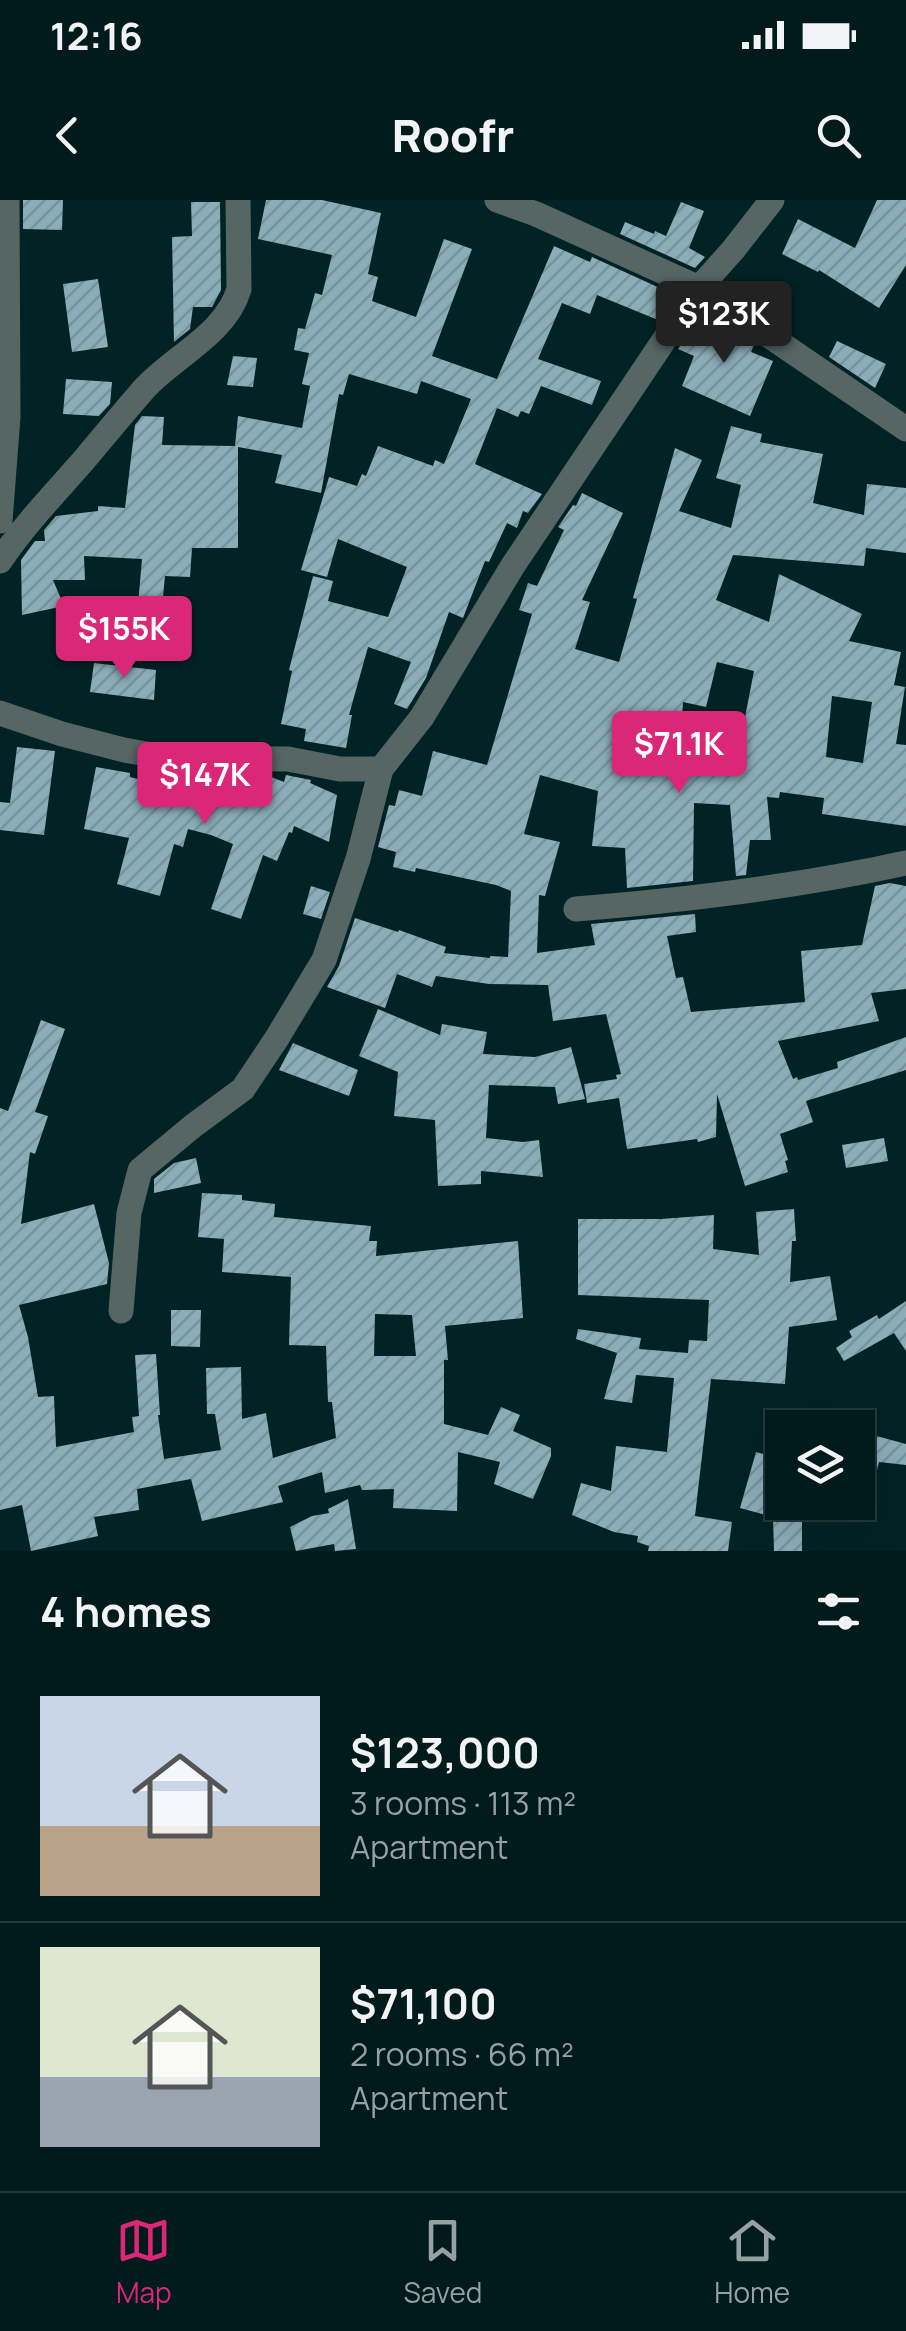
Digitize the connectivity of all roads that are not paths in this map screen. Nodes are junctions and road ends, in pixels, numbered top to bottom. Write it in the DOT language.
graph roads {
  1 [pos="7,200"];
  2 [pos="238,200"];
  3 [pos="497,200"];
  4 [pos="772,200"];
  5 [pos="699,288"];
  6 [pos="906,429"];
  7 [pos="0,522"];
  8 [pos="0,560"];
  9 [pos="0,713"];
  10 [pos="381,769"];
  11 [pos="906,864"];
  12 [pos="576,909"];
  13 [pos="120,1311"];
  1 -- 7 [label="street"];
  2 -- 8 [label="street"];
  3 -- 5 [label="street"];
  4 -- 5 [label="street"];
  5 -- 6 [label="street"];
  5 -- 10 [label="street"];
  9 -- 10 [label="street"];
  10 -- 13 [label="street"];
  11 -- 12 [label="street"];
}
